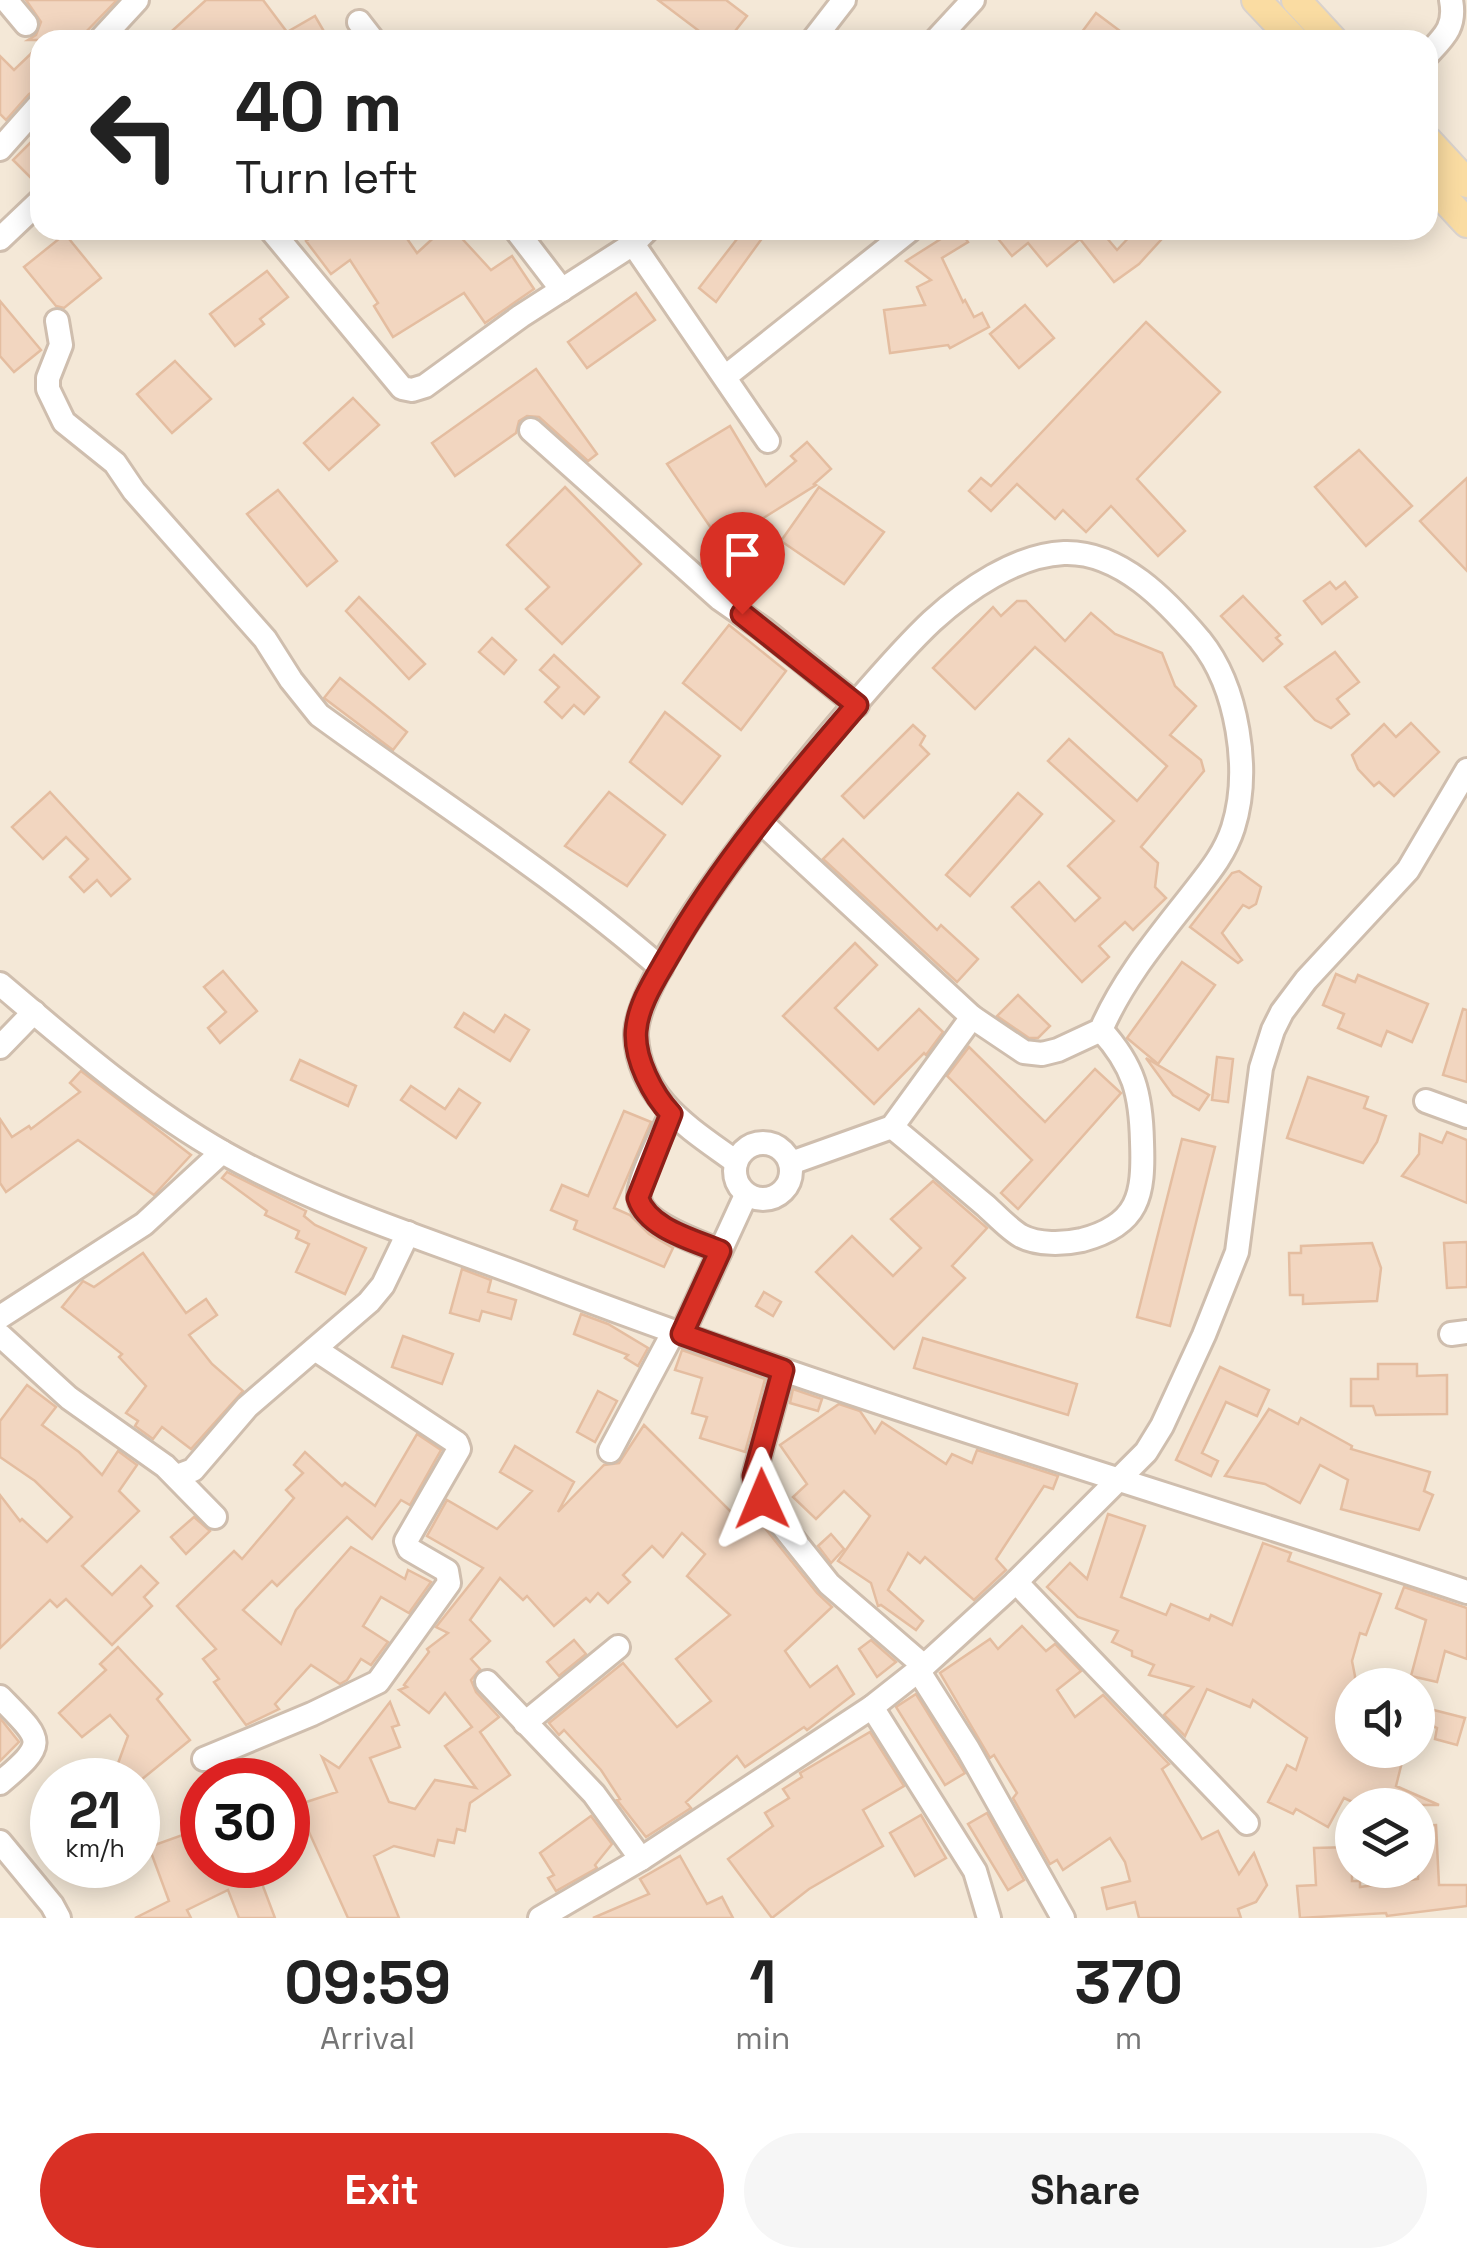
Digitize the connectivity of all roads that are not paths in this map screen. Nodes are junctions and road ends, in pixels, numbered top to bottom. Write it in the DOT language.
graph roads {
  1 [pos="6,0"];
  2 [pos="137,0"];
  3 [pos="844,0"];
  4 [pos="974,0"];
  5 [pos="1256,0"];
  6 [pos="1296,0"];
  7 [pos="1452,0"];
  8 [pos="26,24"];
  9 [pos="109,30"];
  10 [pos="820,30"];
  11 [pos="946,30"];
  12 [pos="1284,30"];
  13 [pos="1324,30"];
  14 [pos="1438,44"];
  15 [pos="30,115"];
  16 [pos="0,149"];
  17 [pos="1438,152"];
  18 [pos="1467,184"];
  19 [pos="1438,192"];
  20 [pos="30,211"];
  21 [pos="1467,223"];
  22 [pos="0,240"];
  23 [pos="279,240"];
  24 [pos="524,240"];
  25 [pos="636,240"];
  26 [pos="642,240"];
  27 [pos="897,240"];
  28 [pos="562,290"];
  29 [pos="56,321"];
  30 [pos="724,377"];
  31 [pos="531,430"];
  32 [pos="768,441"];
  33 [pos="857,705"];
  34 [pos="1467,770"];
  35 [pos="761,822"];
  36 [pos="661,968"];
  37 [pos="0,984"];
  38 [pos="34,1012"];
  39 [pos="972,1016"];
  40 [pos="1101,1030"];
  41 [pos="0,1048"];
  42 [pos="1426,1101"];
  43 [pos="671,1114"];
  44 [pos="1467,1116"];
  45 [pos="892,1126"];
  46 [pos="222,1152"];
  47 [pos="736,1162"];
  48 [pos="790,1162"];
  49 [pos="746,1195"];
  50 [pos="408,1232"];
  51 [pos="720,1251"];
  52 [pos="0,1317"];
  53 [pos="678,1333"];
  54 [pos="0,1336"];
  55 [pos="315,1350"];
  56 [pos="783,1370"];
  57 [pos="610,1451"];
  58 [pos="176,1476"];
  59 [pos="1119,1480"];
  60 [pos="215,1517"];
  61 [pos="1016,1582"];
  62 [pos="1467,1592"];
  63 [pos="618,1647"];
  64 [pos="921,1668"];
  65 [pos="486,1682"];
  66 [pos="0,1696"];
  67 [pos="872,1707"];
  68 [pos="526,1722"];
  69 [pos="206,1758"];
  70 [pos="0,1783"];
  71 [pos="1247,1823"];
  72 [pos="0,1842"];
  73 [pos="641,1859"];
  74 [pos="60,1918"];
  75 [pos="540,1918"];
  76 [pos="989,1918"];
  77 [pos="1064,1918"];
  1 -- 8 [label="street"];
  2 -- 9 [label="street"];
  3 -- 10 [label="street"];
  4 -- 11 [label="street"];
  5 -- 12 [label="main road"];
  6 -- 13 [label="main road"];
  7 -- 14 [label="street"];
  15 -- 16 [label="street"];
  17 -- 18 [label="main road"];
  19 -- 21 [label="main road"];
  20 -- 22 [label="street"];
  23 -- 28 [label="street"];
  24 -- 28 [label="street"];
  25 -- 28 [label="street"];
  26 -- 30 [label="street"];
  27 -- 30 [label="street"];
  29 -- 36 [label="street"];
  30 -- 32 [label="street"];
  31 -- 33 [label="street"];
  33 -- 35 [label="street"];
  33 -- 40 [label="street"];
  34 -- 59 [label="street"];
  35 -- 36 [label="street"];
  35 -- 39 [label="street"];
  36 -- 43 [label="street"];
  37 -- 38 [label="street"];
  38 -- 41 [label="street"];
  38 -- 46 [label="street"];
  39 -- 40 [label="street"];
  39 -- 45 [label="street"];
  40 -- 45 [label="street"];
  42 -- 44 [label="street"];
  43 -- 47 [label="street"];
  43 -- 51 [label="street"];
  45 -- 48 [label="street"];
  46 -- 50 [label="street"];
  46 -- 52 [label="street"];
  47 -- 48 [label="street"];
  47 -- 49 [label="street"];
  48 -- 49 [label="street"];
  49 -- 51 [label="street"];
  50 -- 53 [label="street"];
  50 -- 55 [label="street"];
  51 -- 53 [label="street"];
  53 -- 56 [label="street"];
  53 -- 57 [label="street"];
  54 -- 58 [label="street"];
  55 -- 58 [label="street"];
  55 -- 69 [label="street"];
  56 -- 59 [label="street"];
  56 -- 64 [label="street"];
  58 -- 60 [label="street"];
  59 -- 61 [label="street"];
  59 -- 62 [label="street"];
  61 -- 64 [label="street"];
  61 -- 71 [label="street"];
  63 -- 68 [label="street"];
  64 -- 67 [label="street"];
  64 -- 77 [label="street"];
  65 -- 68 [label="street"];
  66 -- 70 [label="street"];
  67 -- 73 [label="street"];
  67 -- 76 [label="street"];
  68 -- 73 [label="street"];
  72 -- 74 [label="street"];
  73 -- 75 [label="street"];
}
